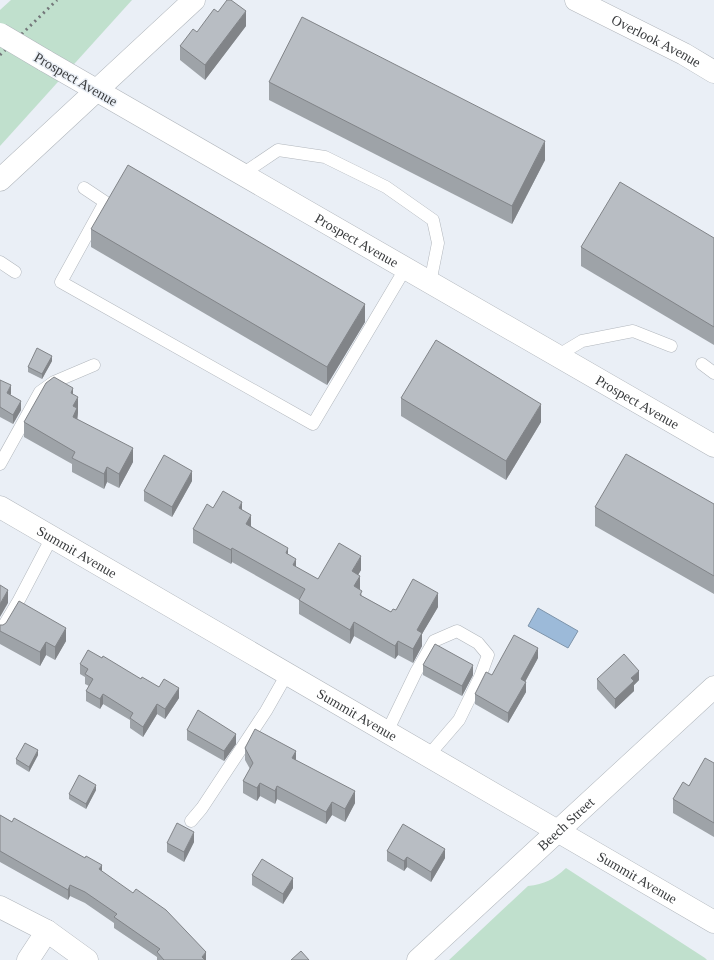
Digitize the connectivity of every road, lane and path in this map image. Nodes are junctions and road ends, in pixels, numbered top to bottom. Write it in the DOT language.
graph roads {
  1 [pos="194,0"];
  2 [pos="576,0"];
  3 [pos="0,34"];
  4 [pos="712,68"];
  5 [pos="96,91"];
  6 [pos="241,175"];
  7 [pos="0,180"];
  8 [pos="84,188"];
  9 [pos="0,262"];
  10 [pos="405,268"];
  11 [pos="15,272"];
  12 [pos="430,283"];
  13 [pos="671,346"];
  14 [pos="557,356"];
  15 [pos="702,364"];
  16 [pos="94,365"];
  17 [pos="714,373"];
  18 [pos="714,446"];
  19 [pos="0,464"];
  20 [pos="1,510"];
  21 [pos="52,537"];
  22 [pos="0,632"];
  23 [pos="287,674"];
  24 [pos="714,687"];
  25 [pos="387,732"];
  26 [pos="428,756"];
  27 [pos="191,821"];
  28 [pos="558,831"];
  29 [pos="0,907"];
  30 [pos="714,922"];
  31 [pos="47,931"];
  32 [pos="28,960"];
  33 [pos="87,960"];
  34 [pos="418,960"];
  1 -- 5 [label="street"];
  2 -- 4 [label="street, Overlook Avenue"];
  3 -- 5 [label="street, Prospect Avenue, bridge"];
  5 -- 6 [label="street, Prospect Avenue"];
  5 -- 7 [label="street"];
  6 -- 10 [label="street, Prospect Avenue"];
  6 -- 12 [label="lane"];
  8 -- 10 [label="lane"];
  9 -- 11 [label="lane"];
  10 -- 12 [label="street, Prospect Avenue"];
  12 -- 14 [label="street, Prospect Avenue"];
  13 -- 14 [label="lane"];
  14 -- 18 [label="street, Prospect Avenue"];
  15 -- 17 [label="lane"];
  16 -- 19 [label="lane"];
  20 -- 21 [label="street, Summit Avenue"];
  21 -- 22 [label="lane"];
  21 -- 23 [label="street, Summit Avenue"];
  23 -- 25 [label="street, Summit Avenue"];
  23 -- 27 [label="lane"];
  24 -- 28 [label="street, Beech Street"];
  25 -- 26 [label="street, Summit Avenue"];
  25 -- 26 [label="lane"];
  26 -- 28 [label="street, Summit Avenue"];
  28 -- 30 [label="street, Summit Avenue"];
  28 -- 34 [label="street, Beech Street"];
  29 -- 31 [label="street"];
  31 -- 32 [label="street"];
  31 -- 33 [label="street"];
}
